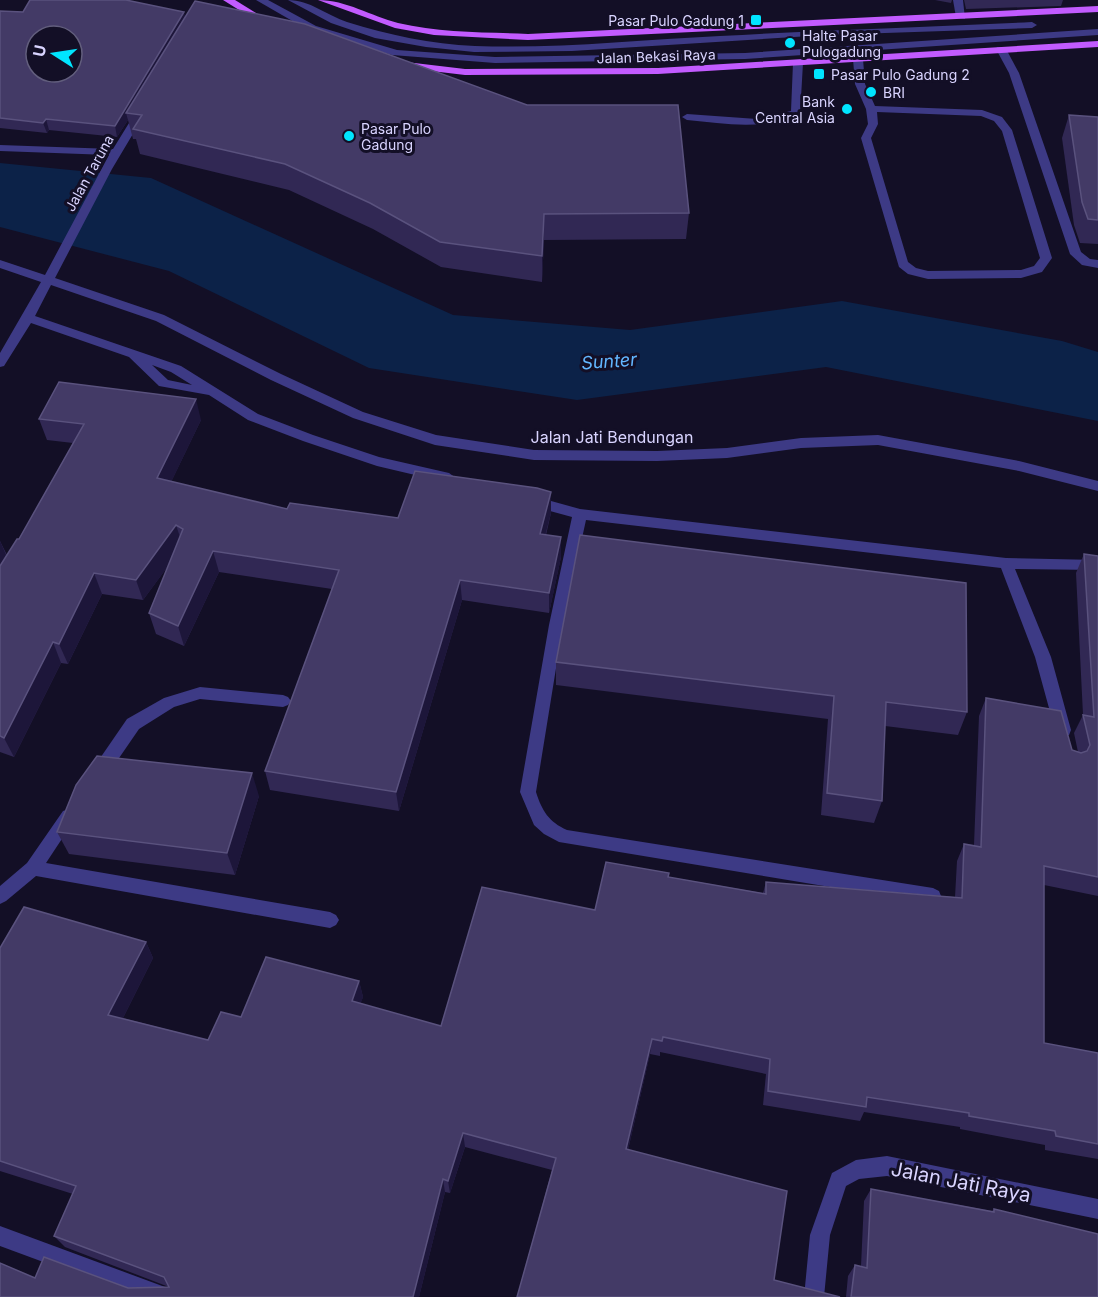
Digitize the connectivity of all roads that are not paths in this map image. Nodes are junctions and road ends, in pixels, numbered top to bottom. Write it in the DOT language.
graph roads {
  1 [pos="228,0"];
  2 [pos="261,0"];
  3 [pos="293,0"];
  4 [pos="323,0"];
  5 [pos="958,0"];
  6 [pos="1098,9"];
  7 [pos="961,17"];
  8 [pos="1098,22"];
  9 [pos="273,26"];
  10 [pos="1098,32"];
  11 [pos="1098,44"];
  12 [pos="1001,50"];
  13 [pos="858,59"];
  14 [pos="379,61"];
  15 [pos="798,63"];
  16 [pos="146,104"];
  17 [pos="871,110"];
  18 [pos="687,117"];
  19 [pos="0,148"];
  20 [pos="117,152"];
  21 [pos="0,264"];
  22 [pos="1098,264"];
  23 [pos="47,280"];
  24 [pos="28,318"];
  25 [pos="0,363"];
  26 [pos="467,483"];
  27 [pos="1098,486"];
  28 [pos="523,498"];
  29 [pos="580,514"];
  30 [pos="1006,563"];
  31 [pos="1098,565"];
  32 [pos="283,701"];
  33 [pos="1065,739"];
  34 [pos="93,782"];
  35 [pos="80,801"];
  36 [pos="33,868"];
  37 [pos="0,896"];
  38 [pos="933,896"];
  39 [pos="330,920"];
  40 [pos="1098,1209"];
  41 [pos="0,1236"];
  42 [pos="165,1297"];
  43 [pos="814,1297"];
  1 -- 9 [label="main road"];
  2 -- 10 [label="street"];
  3 -- 8 [label="street"];
  4 -- 7 [label="main road, Jalan Bekasi Raya"];
  5 -- 7 [label="street"];
  6 -- 7 [label="main road, Jalan Bekasi Raya"];
  11 -- 12 [label="main road, Jalan Bekasi Raya"];
  12 -- 13 [label="main road, Jalan Bekasi Raya"];
  12 -- 22 [label="street"];
  13 -- 15 [label="main road, Jalan Bekasi Raya"];
  13 -- 17 [label="street"];
  14 -- 15 [label="main road, Jalan Bekasi Raya"];
  15 -- 18 [label="street"];
  16 -- 20 [label="street, Jalan Taruna"];
  17 -- 17 [label="street"];
  19 -- 20 [label="street"];
  20 -- 23 [label="street, Jalan Taruna"];
  21 -- 23 [label="street, Jalan Jati Bendungan"];
  23 -- 24 [label="street, Jalan Taruna"];
  23 -- 27 [label="street, Jalan Jati Bendungan"];
  24 -- 25 [label="street, Jalan Taruna"];
  24 -- 26 [label="street"];
  28 -- 29 [label="street"];
  29 -- 30 [label="street"];
  29 -- 38 [label="street"];
  30 -- 31 [label="street"];
  30 -- 33 [label="street"];
  32 -- 34 [label="street"];
  35 -- 36 [label="street"];
  36 -- 37 [label="street"];
  36 -- 39 [label="street"];
  40 -- 43 [label="street, Jalan Jati Raya"];
  41 -- 42 [label="street"];
}
